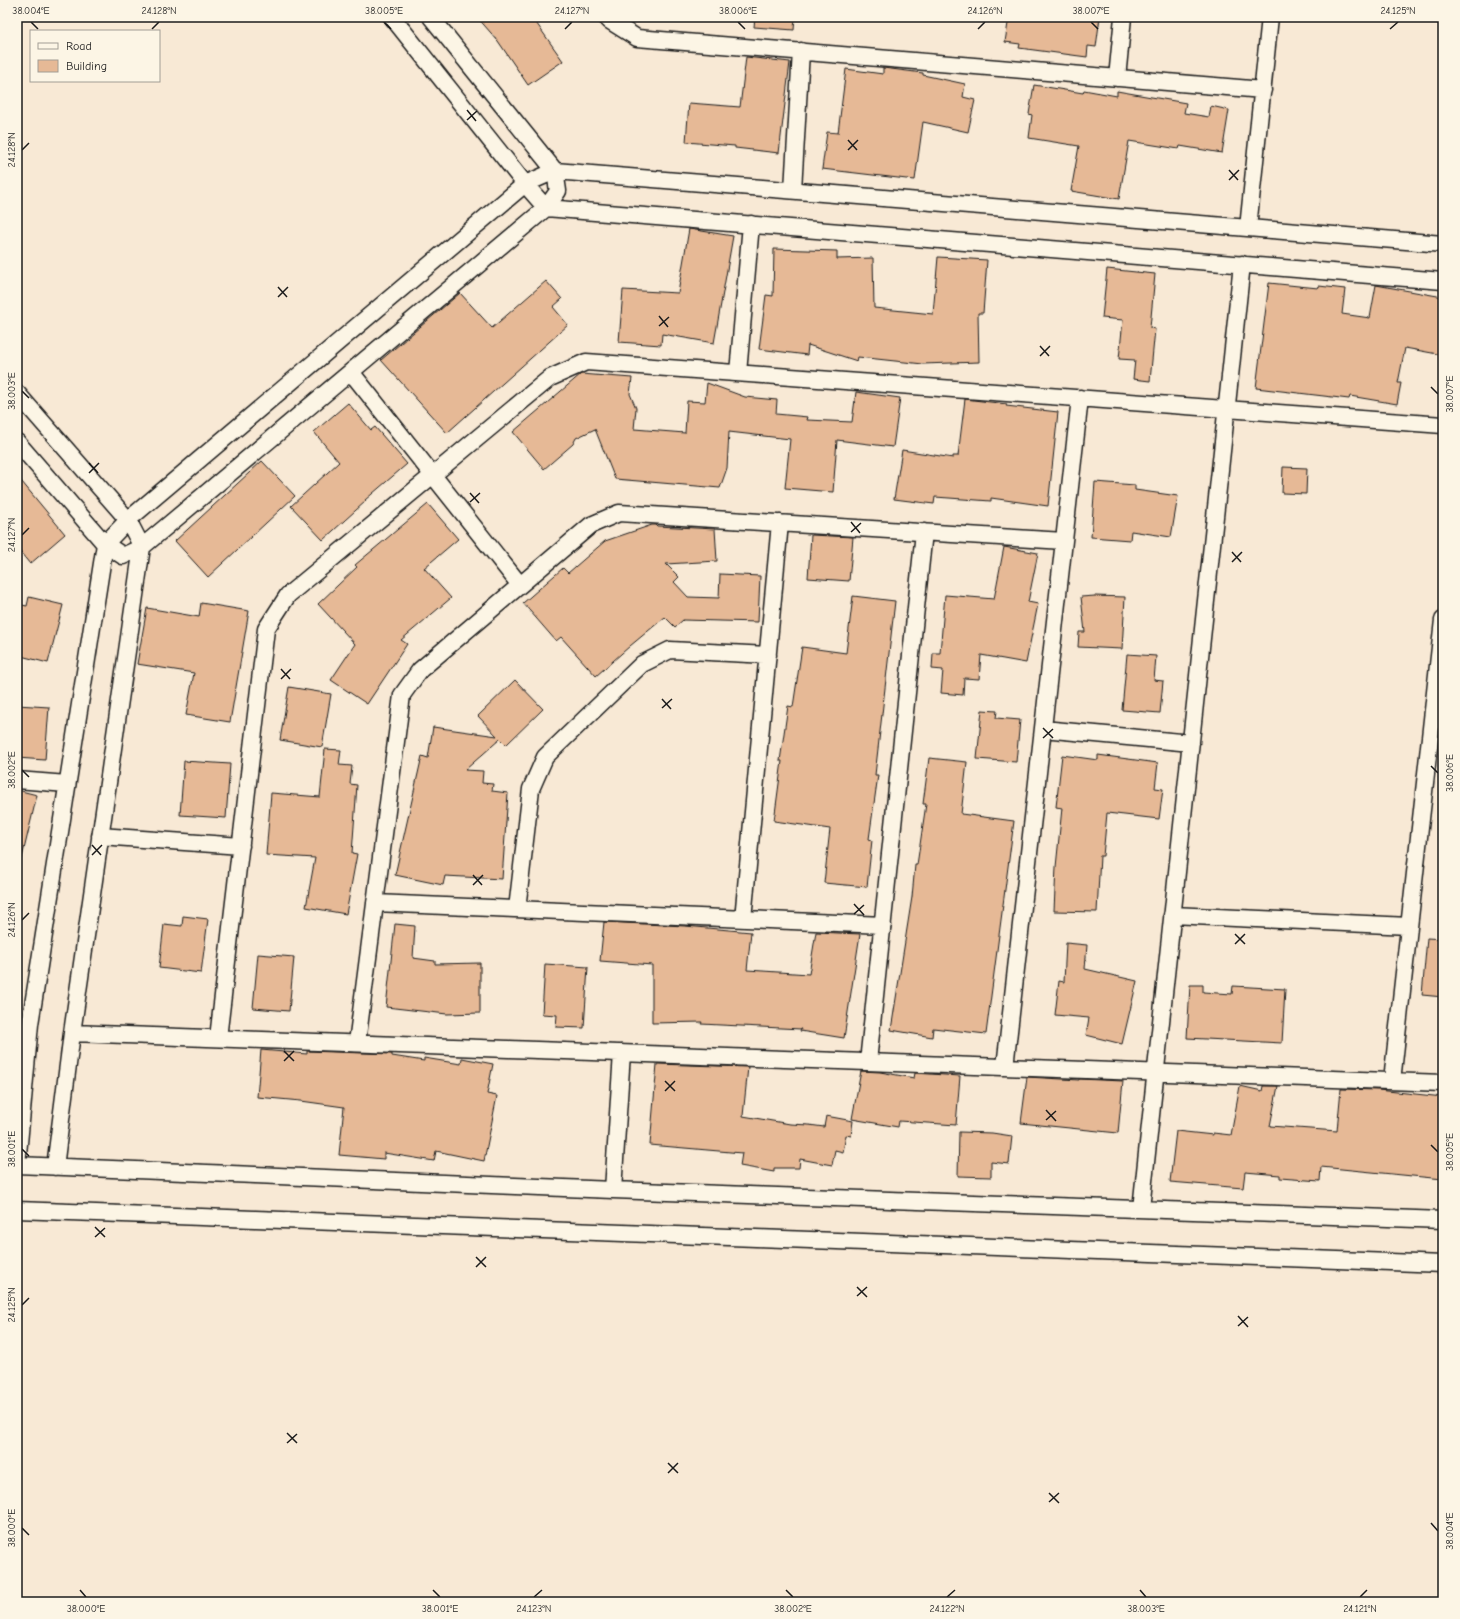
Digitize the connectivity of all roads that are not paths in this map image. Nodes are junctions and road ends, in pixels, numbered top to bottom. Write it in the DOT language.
graph roads {
  1 [pos="392,17"];
  2 [pos="431,17"];
  3 [pos="606,17"];
  4 [pos="1124,17"];
  5 [pos="1270,17"];
  6 [pos="802,51"];
  7 [pos="1117,78"];
  8 [pos="1263,90"];
  9 [pos="555,171"];
  10 [pos="525,184"];
  11 [pos="793,190"];
  12 [pos="546,208"];
  13 [pos="751,224"];
  14 [pos="1248,228"];
  15 [pos="1443,244"];
  16 [pos="1242,264"];
  17 [pos="1443,281"];
  18 [pos="350,372"];
  19 [pos="738,373"];
  20 [pos="17,393"];
  21 [pos="1080,398"];
  22 [pos="1226,409"];
  23 [pos="1443,425"];
  24 [pos="17,442"];
  25 [pos="433,475"];
  26 [pos="128,520"];
  27 [pos="780,523"];
  28 [pos="924,532"];
  29 [pos="1064,541"];
  30 [pos="105,544"];
  31 [pos="142,547"];
  32 [pos="520,585"];
  33 [pos="1443,620"];
  34 [pos="768,655"];
  35 [pos="1043,729"];
  36 [pos="1191,743"];
  37 [pos="17,780"];
  38 [pos="67,784"];
  39 [pos="100,836"];
  40 [pos="241,846"];
  41 [pos="375,903"];
  42 [pos="517,909"];
  43 [pos="1172,915"];
  44 [pos="743,919"];
  45 [pos="883,925"];
  46 [pos="1409,926"];
  47 [pos="23,1024"];
  48 [pos="72,1033"];
  49 [pos="218,1038"];
  50 [pos="357,1043"];
  51 [pos="622,1053"];
  52 [pos="868,1062"];
  53 [pos="1006,1066"];
  54 [pos="1156,1072"];
  55 [pos="1392,1081"];
  56 [pos="1443,1083"];
  57 [pos="17,1165"];
  58 [pos="55,1167"];
  59 [pos="613,1190"];
  60 [pos="1141,1209"];
  61 [pos="17,1210"];
  62 [pos="1443,1220"];
  63 [pos="1443,1264"];
  1 -- 10 [label="street"];
  2 -- 9 [label="street"];
  3 -- 6 [label="street"];
  4 -- 7 [label="street"];
  5 -- 8 [label="street"];
  6 -- 7 [label="street"];
  6 -- 11 [label="street"];
  7 -- 8 [label="street"];
  8 -- 14 [label="street"];
  9 -- 10 [label="street"];
  9 -- 11 [label="street"];
  9 -- 12 [label="street"];
  10 -- 12 [label="street"];
  10 -- 26 [label="street"];
  11 -- 14 [label="street"];
  12 -- 13 [label="street"];
  12 -- 18 [label="street"];
  13 -- 16 [label="street"];
  13 -- 19 [label="street"];
  14 -- 15 [label="street"];
  16 -- 17 [label="street"];
  16 -- 22 [label="street"];
  18 -- 25 [label="street"];
  18 -- 31 [label="street"];
  19 -- 21 [label="street"];
  19 -- 25 [label="street"];
  20 -- 26 [label="street"];
  21 -- 22 [label="street"];
  21 -- 29 [label="street"];
  22 -- 23 [label="street"];
  22 -- 36 [label="street"];
  24 -- 30 [label="street"];
  25 -- 32 [label="street"];
  25 -- 40 [label="street"];
  26 -- 30 [label="street"];
  26 -- 31 [label="street"];
  27 -- 28 [label="street"];
  27 -- 32 [label="street"];
  27 -- 34 [label="street"];
  28 -- 29 [label="street"];
  28 -- 45 [label="street"];
  29 -- 35 [label="street"];
  30 -- 31 [label="street"];
  30 -- 38 [label="street"];
  31 -- 39 [label="street"];
  32 -- 41 [label="street"];
  33 -- 46 [label="street"];
  34 -- 42 [label="street"];
  34 -- 44 [label="street"];
  35 -- 36 [label="street"];
  35 -- 53 [label="street"];
  36 -- 43 [label="street"];
  37 -- 38 [label="street"];
  38 -- 47 [label="street"];
  39 -- 40 [label="street"];
  39 -- 48 [label="street"];
  40 -- 49 [label="street"];
  41 -- 42 [label="street"];
  41 -- 50 [label="street"];
  42 -- 44 [label="street"];
  43 -- 46 [label="street"];
  43 -- 54 [label="street"];
  44 -- 45 [label="street"];
  45 -- 52 [label="street"];
  46 -- 55 [label="street"];
  47 -- 57 [label="street"];
  48 -- 49 [label="street"];
  48 -- 58 [label="street"];
  49 -- 50 [label="street"];
  50 -- 51 [label="street"];
  51 -- 52 [label="street"];
  51 -- 59 [label="street"];
  52 -- 53 [label="street"];
  53 -- 54 [label="street"];
  54 -- 55 [label="street"];
  54 -- 60 [label="street"];
  55 -- 56 [label="street"];
  57 -- 58 [label="street"];
  58 -- 59 [label="street"];
  59 -- 60 [label="street"];
  60 -- 62 [label="street"];
  61 -- 63 [label="street"];
}
